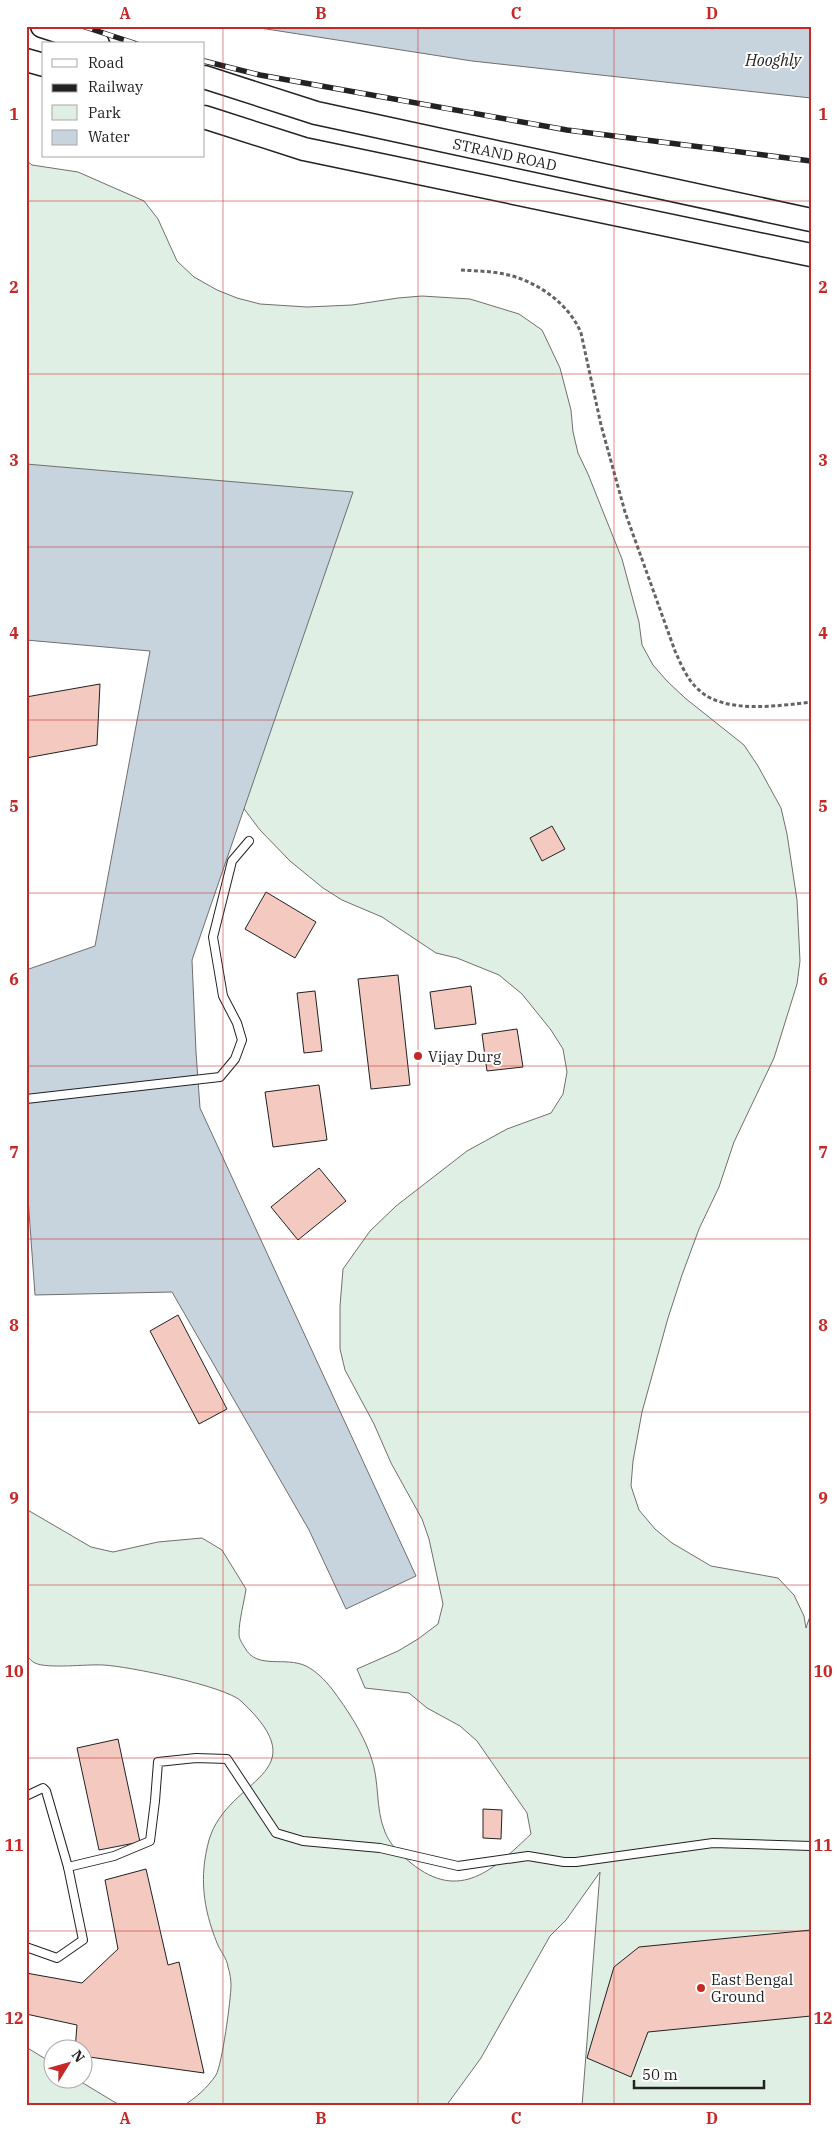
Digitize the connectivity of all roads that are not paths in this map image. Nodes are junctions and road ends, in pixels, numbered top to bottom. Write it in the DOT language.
graph roads {
  1 [pos="42,26"];
  2 [pos="92,42"];
  3 [pos="26,60"];
  4 [pos="42,64"];
  5 [pos="205,77"];
  6 [pos="316,113"];
  7 [pos="205,117"];
  8 [pos="304,149"];
  9 [pos="811,220"];
  10 [pos="811,255"];
  11 [pos="250,841"];
  12 [pos="26,1099"];
  13 [pos="26,1796"];
  14 [pos="811,1846"];
  15 [pos="68,1867"];
  16 [pos="26,1947"];
  1 -- 2 [label="main road"];
  3 -- 4 [label="main road"];
  5 -- 6 [label="main road, STRAND ROAD"];
  6 -- 8 [label="main road"];
  6 -- 9 [label="main road, STRAND ROAD"];
  7 -- 8 [label="main road"];
  8 -- 10 [label="main road"];
  11 -- 12 [label="lane"];
  13 -- 15 [label="lane"];
  14 -- 15 [label="lane"];
  15 -- 16 [label="lane"];
}
